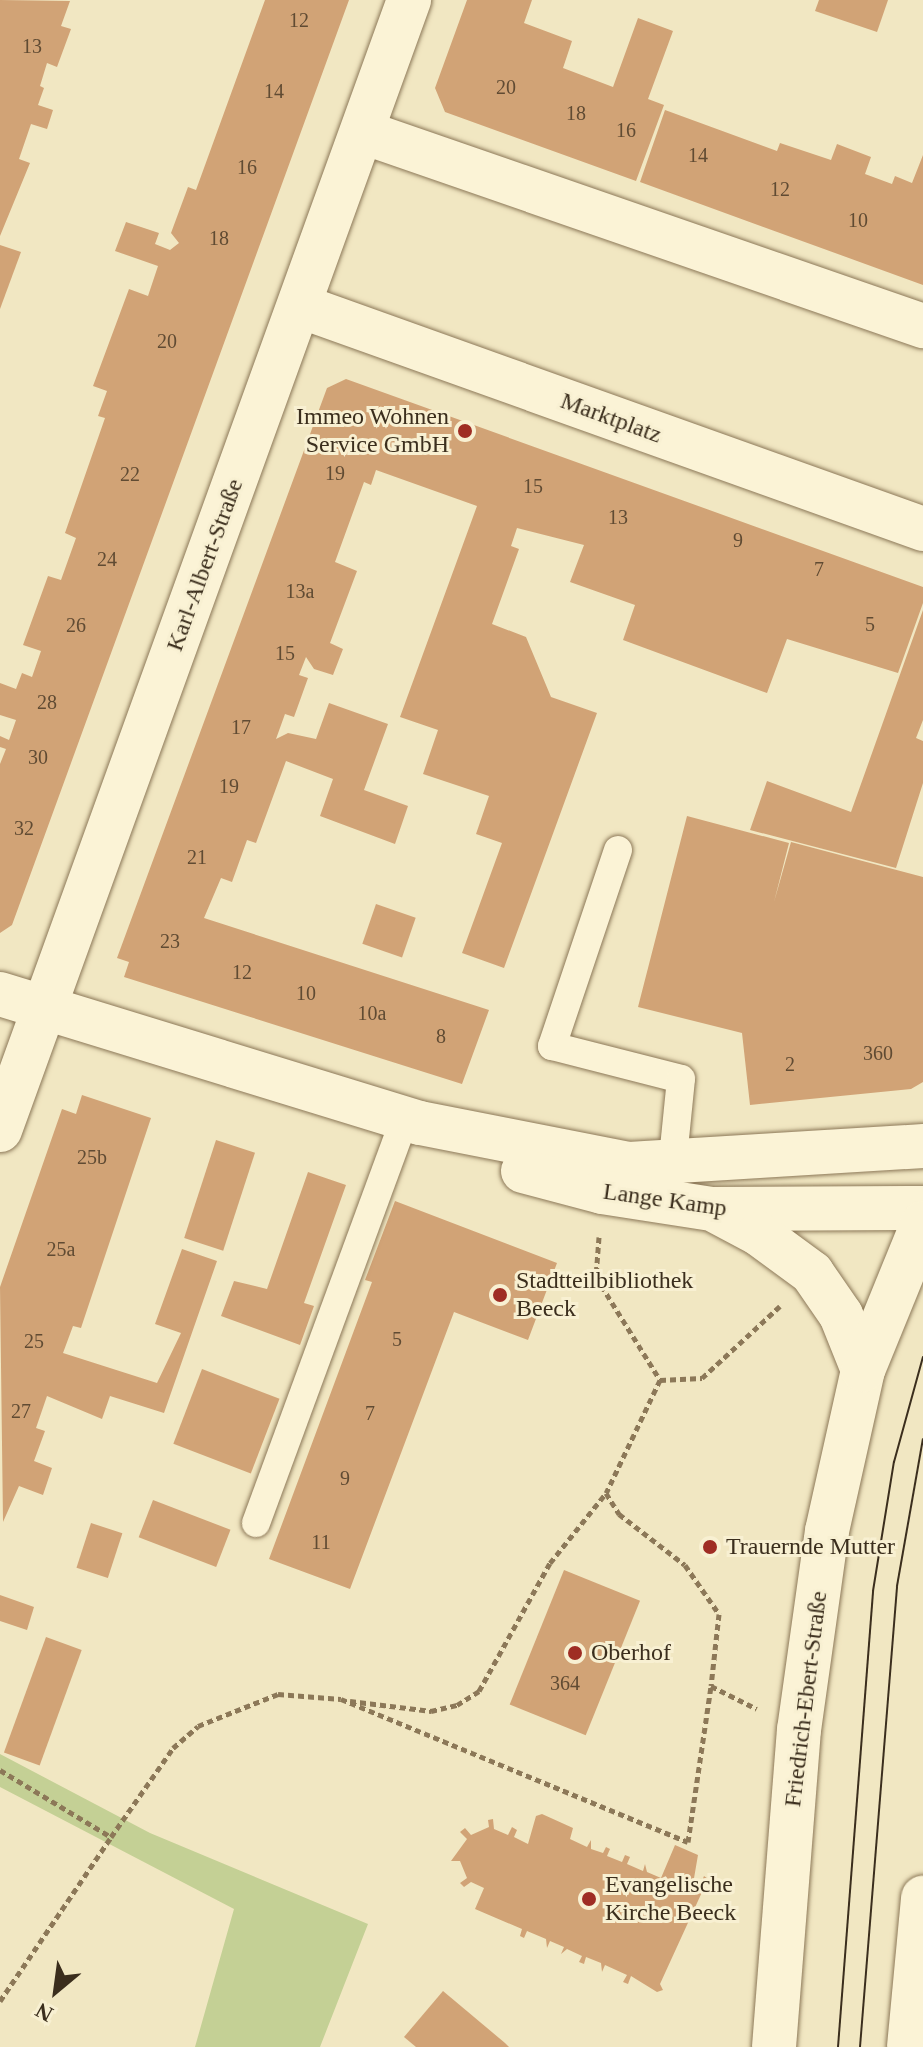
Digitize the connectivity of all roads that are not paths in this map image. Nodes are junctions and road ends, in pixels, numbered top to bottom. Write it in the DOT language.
graph roads {
  1 [pos="409,0"];
  2 [pos="363,132"];
  3 [pos="300,306"];
  4 [pos="923,326"];
  5 [pos="923,529"];
  6 [pos="618,850"];
  7 [pos="0,994"];
  8 [pos="47,1005"];
  9 [pos="412,1120"];
  10 [pos="0,1130"];
  11 [pos="923,1146"];
  12 [pos="670,1183"];
  13 [pos="923,1208"];
  14 [pos="712,1209"];
  15 [pos="923,1223"];
  16 [pos="863,1370"];
  17 [pos="256,1523"];
  18 [pos="923,1898"];
  19 [pos="774,2047"];
  20 [pos="909,2047"];
  1 -- 2 [label="street, Karl-Albert-Straße"];
  2 -- 3 [label="street, Karl-Albert-Straße"];
  2 -- 4 [label="street"];
  3 -- 5 [label="street, Marktplatz"];
  3 -- 8 [label="street, Karl-Albert-Straße"];
  6 -- 12 [label="lane"];
  7 -- 8 [label="street, Lange Kamp"];
  8 -- 9 [label="street, Lange Kamp"];
  8 -- 10 [label="street, Karl-Albert-Straße"];
  9 -- 12 [label="street, Lange Kamp"];
  9 -- 12 [label="street, Lange Kamp"];
  9 -- 17 [label="lane"];
  11 -- 12 [label="street, Lange Kamp"];
  12 -- 14 [label="street, Lange Kamp"];
  13 -- 14 [label="street, Lange Kamp"];
  14 -- 16 [label="street"];
  15 -- 16 [label="street, Friedrich-Ebert-Straße"];
  16 -- 19 [label="street, Friedrich-Ebert-Straße"];
  18 -- 20 [label="street"];
}
